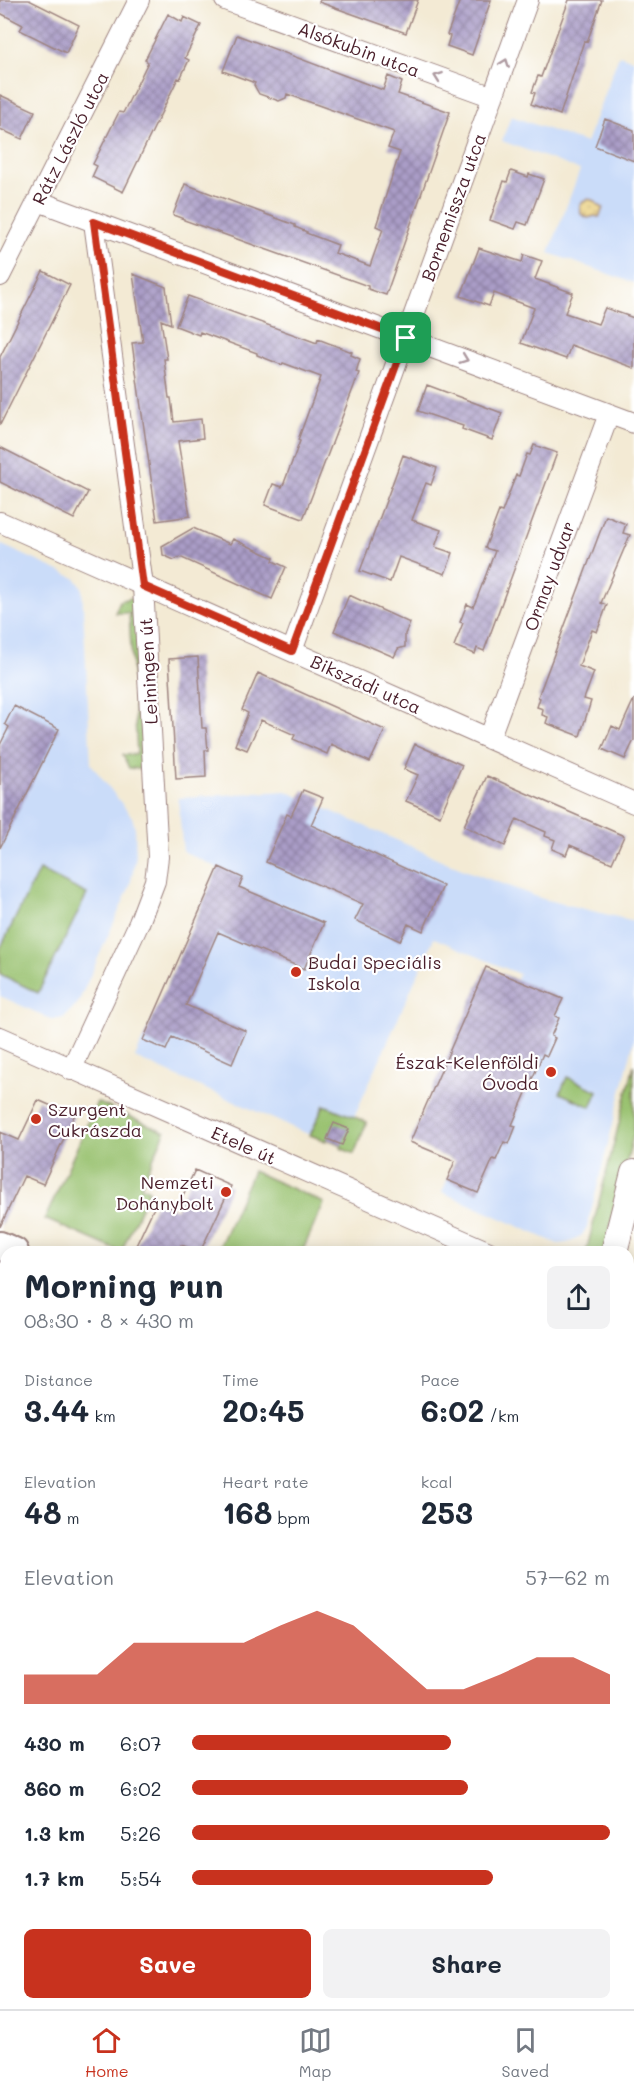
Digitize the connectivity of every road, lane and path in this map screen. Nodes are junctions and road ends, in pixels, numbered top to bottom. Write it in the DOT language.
graph roads {
  1 [pos="139,0"];
  2 [pos="225,0"];
  3 [pos="528,0"];
  4 [pos="493,97"];
  5 [pos="38,201"];
  6 [pos="94,222"];
  7 [pos="0,276"];
  8 [pos="406,338"];
  9 [pos="609,414"];
  10 [pos="634,423"];
  11 [pos="0,522"];
  12 [pos="143,586"];
  13 [pos="292,651"];
  14 [pos="489,739"];
  15 [pos="634,803"];
  16 [pos="0,1037"];
  17 [pos="71,1070"];
  18 [pos="634,1173"];
  19 [pos="475,1246"];
  20 [pos="616,1246"];
  1 -- 5 [label="street, Rátz László utca"];
  4 -- 2 [label="street, Alsókubin utca, one-way"];
  4 -- 3 [label="street, Bornemissza utca, one-way"];
  4 -- 8 [label="street, Bornemissza utca"];
  5 -- 6 [label="street"];
  5 -- 7 [label="street, Rátz László utca"];
  6 -- 8 [label="street"];
  6 -- 12 [label="street, Leiningen út"];
  8 -- 9 [label="street, one-way"];
  8 -- 13 [label="street, Bornemissza utca"];
  9 -- 10 [label="street"];
  9 -- 14 [label="street, Ormay udvar"];
  11 -- 12 [label="street, Bikszádi utca"];
  12 -- 13 [label="street, Bikszádi utca"];
  12 -- 17 [label="street, Leiningen út"];
  13 -- 14 [label="street, Bikszádi utca"];
  14 -- 15 [label="street, Bikszádi utca"];
  16 -- 17 [label="street, Etele út"];
  17 -- 19 [label="street, Etele út"];
  18 -- 20 [label="street"];
}
